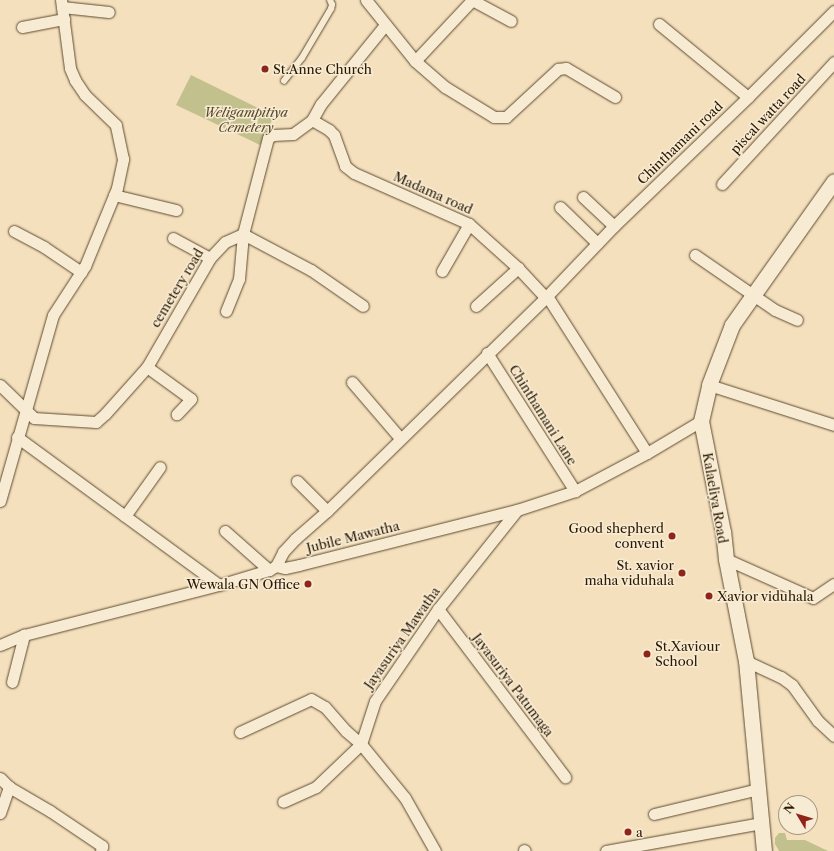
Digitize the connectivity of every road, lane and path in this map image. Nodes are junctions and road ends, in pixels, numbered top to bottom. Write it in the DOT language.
graph roads {
  1 [pos="330,0"];
  2 [pos="366,0"];
  3 [pos="62,4"];
  4 [pos="834,11"];
  5 [pos="108,12"];
  6 [pos="64,19"];
  7 [pos="511,21"];
  8 [pos="659,24"];
  9 [pos="385,26"];
  10 [pos="22,27"];
  11 [pos="415,60"];
  12 [pos="834,62"];
  13 [pos="284,81"];
  14 [pos="615,97"];
  15 [pos="748,97"];
  16 [pos="312,120"];
  17 [pos="834,181"];
  18 [pos="722,184"];
  19 [pos="114,195"];
  20 [pos="583,197"];
  21 [pos="560,207"];
  22 [pos="176,210"];
  23 [pos="469,224"];
  24 [pos="614,226"];
  25 [pos="14,231"];
  26 [pos="243,234"];
  27 [pos="174,238"];
  28 [pos="597,243"];
  29 [pos="695,255"];
  30 [pos="210,258"];
  31 [pos="518,268"];
  32 [pos="442,271"];
  33 [pos="81,272"];
  34 [pos="753,295"];
  35 [pos="546,297"];
  36 [pos="364,306"];
  37 [pos="476,306"];
  38 [pos="226,310"];
  39 [pos="797,320"];
  40 [pos="487,353"];
  41 [pos="147,367"];
  42 [pos="352,382"];
  43 [pos="0,385"];
  44 [pos="709,385"];
  45 [pos="26,408"];
  46 [pos="177,414"];
  47 [pos="701,421"];
  48 [pos="834,425"];
  49 [pos="17,437"];
  50 [pos="400,438"];
  51 [pos="647,453"];
  52 [pos="160,467"];
  53 [pos="296,481"];
  54 [pos="575,491"];
  55 [pos="0,500"];
  56 [pos="517,510"];
  57 [pos="327,511"];
  58 [pos="125,516"];
  59 [pos="225,531"];
  60 [pos="726,559"];
  61 [pos="272,568"];
  62 [pos="834,584"];
  63 [pos="219,585"];
  64 [pos="438,609"];
  65 [pos="24,635"];
  66 [pos="0,645"];
  67 [pos="746,662"];
  68 [pos="12,682"];
  69 [pos="240,732"];
  70 [pos="834,736"];
  71 [pos="362,744"];
  72 [pos="0,778"];
  73 [pos="564,778"];
  74 [pos="9,787"];
  75 [pos="759,789"];
  76 [pos="283,802"];
  77 [pos="0,813"];
  78 [pos="654,814"];
  79 [pos="761,823"];
  80 [pos="101,851"];
  81 [pos="435,851"];
  82 [pos="606,851"];
  83 [pos="764,851"];
  1 -- 13 [label="lane"];
  2 -- 9 [label="street"];
  3 -- 5 [label="street"];
  3 -- 6 [label="street"];
  4 -- 15 [label="street, Chinthamani road"];
  6 -- 10 [label="street"];
  6 -- 19 [label="street"];
  7 -- 11 [label="street"];
  8 -- 15 [label="street"];
  9 -- 11 [label="street"];
  9 -- 16 [label="street"];
  11 -- 14 [label="street"];
  12 -- 18 [label="street, piscal watta road"];
  15 -- 24 [label="street, Chinthamani road"];
  16 -- 23 [label="street, Madama road"];
  16 -- 26 [label="street"];
  17 -- 34 [label="street, Kalaeliya Road"];
  19 -- 22 [label="street"];
  19 -- 33 [label="street"];
  20 -- 24 [label="street"];
  21 -- 28 [label="street"];
  23 -- 31 [label="street, Madama road"];
  23 -- 32 [label="street"];
  24 -- 28 [label="street, Chinthamani road"];
  25 -- 33 [label="street"];
  26 -- 30 [label="street, cemetery road"];
  26 -- 36 [label="street"];
  26 -- 38 [label="street"];
  27 -- 30 [label="street"];
  28 -- 35 [label="street, Chinthamani road"];
  29 -- 34 [label="street"];
  30 -- 41 [label="street, cemetery road"];
  31 -- 35 [label="street, Madama road"];
  31 -- 37 [label="street"];
  33 -- 45 [label="street"];
  34 -- 39 [label="street"];
  34 -- 44 [label="street, Kalaeliya Road"];
  35 -- 40 [label="street, Chinthamani road"];
  35 -- 51 [label="street, Madama road"];
  40 -- 50 [label="street, Chinthamani road"];
  40 -- 54 [label="street, Chinthamani Lane"];
  41 -- 45 [label="street, cemetery road"];
  41 -- 46 [label="street"];
  42 -- 50 [label="street"];
  43 -- 45 [label="street"];
  44 -- 47 [label="street, Kalaeliya Road"];
  44 -- 48 [label="street"];
  45 -- 49 [label="street"];
  47 -- 51 [label="street, Jubile Mawatha"];
  47 -- 60 [label="street, Kalaeliya Road"];
  49 -- 55 [label="street"];
  49 -- 58 [label="street"];
  50 -- 57 [label="street, Chinthamani road"];
  51 -- 54 [label="street, Jubile Mawatha"];
  52 -- 58 [label="street"];
  53 -- 57 [label="street"];
  54 -- 56 [label="street, Jubile Mawatha"];
  56 -- 61 [label="street, Jubile Mawatha"];
  56 -- 64 [label="street, Jayasuriya Mawatha"];
  57 -- 61 [label="street, Chinthamani road"];
  58 -- 63 [label="street"];
  59 -- 61 [label="street"];
  60 -- 62 [label="street"];
  60 -- 67 [label="street, Kalaeliya Road"];
  61 -- 63 [label="street, Jubile Mawatha"];
  63 -- 65 [label="street, Jubile Mawatha"];
  64 -- 71 [label="street, Jayasuriya Mawatha"];
  64 -- 73 [label="street, Jayasuriya Patumaga"];
  65 -- 66 [label="street, Jubile Mawatha"];
  65 -- 68 [label="street"];
  67 -- 70 [label="street"];
  67 -- 75 [label="street, Kalaeliya Road"];
  69 -- 71 [label="street"];
  71 -- 76 [label="street"];
  71 -- 81 [label="street"];
  72 -- 74 [label="street"];
  74 -- 77 [label="street"];
  74 -- 80 [label="street"];
  75 -- 78 [label="street"];
  75 -- 79 [label="street, Kalaeliya Road"];
  79 -- 82 [label="street"];
  79 -- 83 [label="street, Kalaeliya Road"];
}
